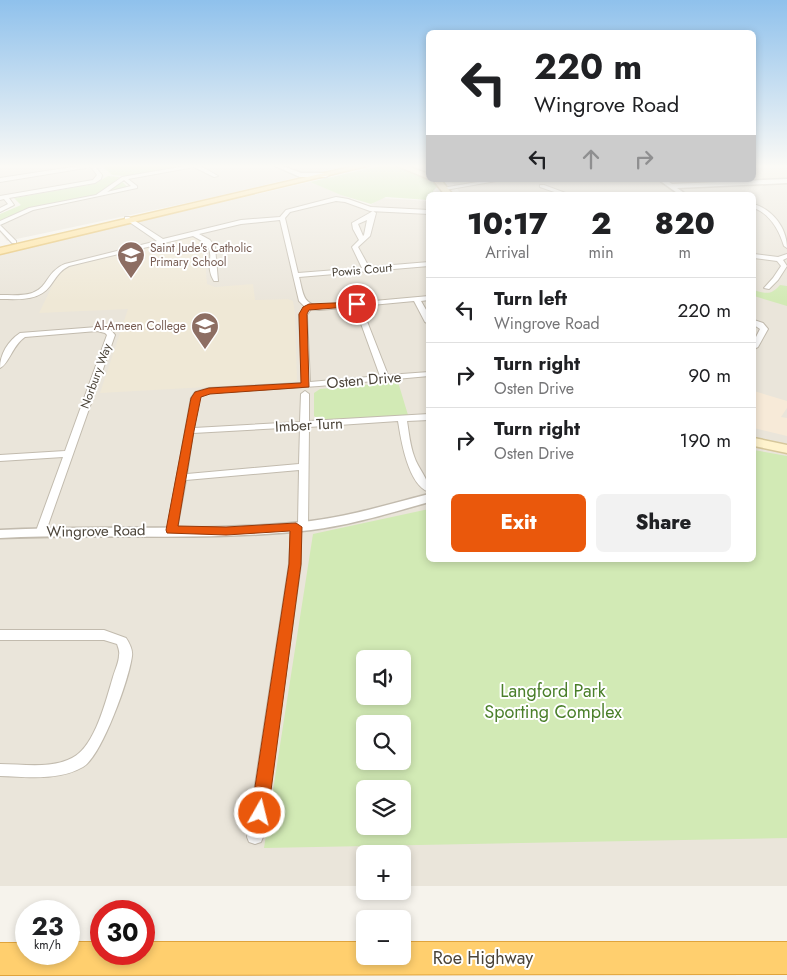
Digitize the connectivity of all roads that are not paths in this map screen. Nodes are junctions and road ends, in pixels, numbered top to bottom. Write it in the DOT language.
graph roads {
  1 [pos="27,211"];
  2 [pos="165,211"];
  3 [pos="289,211"];
  4 [pos="367,211"];
  5 [pos="764,211"];
  6 [pos="426,212"];
  7 [pos="373,213"];
  8 [pos="282,218"];
  9 [pos="129,219"];
  10 [pos="0,223"];
  11 [pos="0,227"];
  12 [pos="194,234"];
  13 [pos="364,241"];
  14 [pos="14,242"];
  15 [pos="162,242"];
  16 [pos="0,245"];
  17 [pos="787,246"];
  18 [pos="0,251"];
  19 [pos="756,256"];
  20 [pos="787,256"];
  21 [pos="779,259"];
  22 [pos="426,264"];
  23 [pos="786,265"];
  24 [pos="368,269"];
  25 [pos="295,275"];
  26 [pos="216,280"];
  27 [pos="767,288"];
  28 [pos="0,297"];
  29 [pos="426,298"];
  30 [pos="417,300"];
  31 [pos="357,304"];
  32 [pos="309,307"];
  33 [pos="426,316"];
  34 [pos="756,323"];
  35 [pos="756,343"];
  36 [pos="0,366"];
  37 [pos="426,374"];
  38 [pos="385,378"];
  39 [pos="306,390"];
  40 [pos="426,417"];
  41 [pos="402,420"];
  42 [pos="305,425"];
  43 [pos="188,431"];
  44 [pos="756,442"];
  45 [pos="787,449"];
  46 [pos="67,454"];
  47 [pos="0,458"];
  48 [pos="303,467"];
  49 [pos="180,477"];
  50 [pos="426,486"];
  51 [pos="426,499"];
  52 [pos="299,526"];
  53 [pos="172,530"];
  54 [pos="41,531"];
  55 [pos="0,534"];
  56 [pos="0,635"];
  57 [pos="0,770"];
  58 [pos="255,837"];
  59 [pos="787,958"];
  60 [pos="0,959"];
  1 -- 10 [label="street"];
  2 -- 9 [label="main road"];
  3 -- 8 [label="street"];
  4 -- 7 [label="street"];
  5 -- 17 [label="street"];
  6 -- 7 [label="street"];
  7 -- 13 [label="street"];
  7 -- 13 [label="street"];
  8 -- 12 [label="street"];
  8 -- 25 [label="street"];
  9 -- 14 [label="main road"];
  9 -- 15 [label="street"];
  9 -- 18 [label="main road"];
  11 -- 14 [label="street"];
  12 -- 15 [label="street"];
  12 -- 26 [label="street"];
  13 -- 24 [label="street"];
  14 -- 16 [label="main road"];
  15 -- 28 [label="street"];
  19 -- 21 [label="street"];
  20 -- 21 [label="street"];
  21 -- 23 [label="street"];
  22 -- 24 [label="street, Powis Court"];
  23 -- 27 [label="street"];
  24 -- 25 [label="street, Powis Court"];
  25 -- 32 [label="street"];
  29 -- 30 [label="street"];
  30 -- 31 [label="street"];
  30 -- 33 [label="street"];
  31 -- 32 [label="street"];
  31 -- 38 [label="street"];
  32 -- 39 [label="street"];
  34 -- 35 [label="street"];
  36 -- 46 [label="street, Norbury Way"];
  37 -- 38 [label="street, Osten Drive"];
  38 -- 39 [label="street, Osten Drive"];
  39 -- 42 [label="street"];
  39 -- 43 [label="street, Osten Drive"];
  40 -- 41 [label="street, Imber Turn"];
  41 -- 42 [label="street, Imber Turn"];
  41 -- 50 [label="street"];
  42 -- 43 [label="street, Imber Turn"];
  42 -- 48 [label="street"];
  43 -- 49 [label="street, Osten Drive"];
  44 -- 45 [label="main road"];
  46 -- 47 [label="street"];
  46 -- 54 [label="street, Norbury Way"];
  48 -- 49 [label="street"];
  48 -- 52 [label="street"];
  49 -- 53 [label="street, Osten Drive"];
  51 -- 52 [label="street, Wingrove Road"];
  52 -- 53 [label="street, Wingrove Road"];
  52 -- 58 [label="street"];
  53 -- 54 [label="street, Wingrove Road"];
  54 -- 55 [label="street, Wingrove Road"];
  56 -- 57 [label="street"];
  59 -- 60 [label="highway, Roe Highway"];
}
